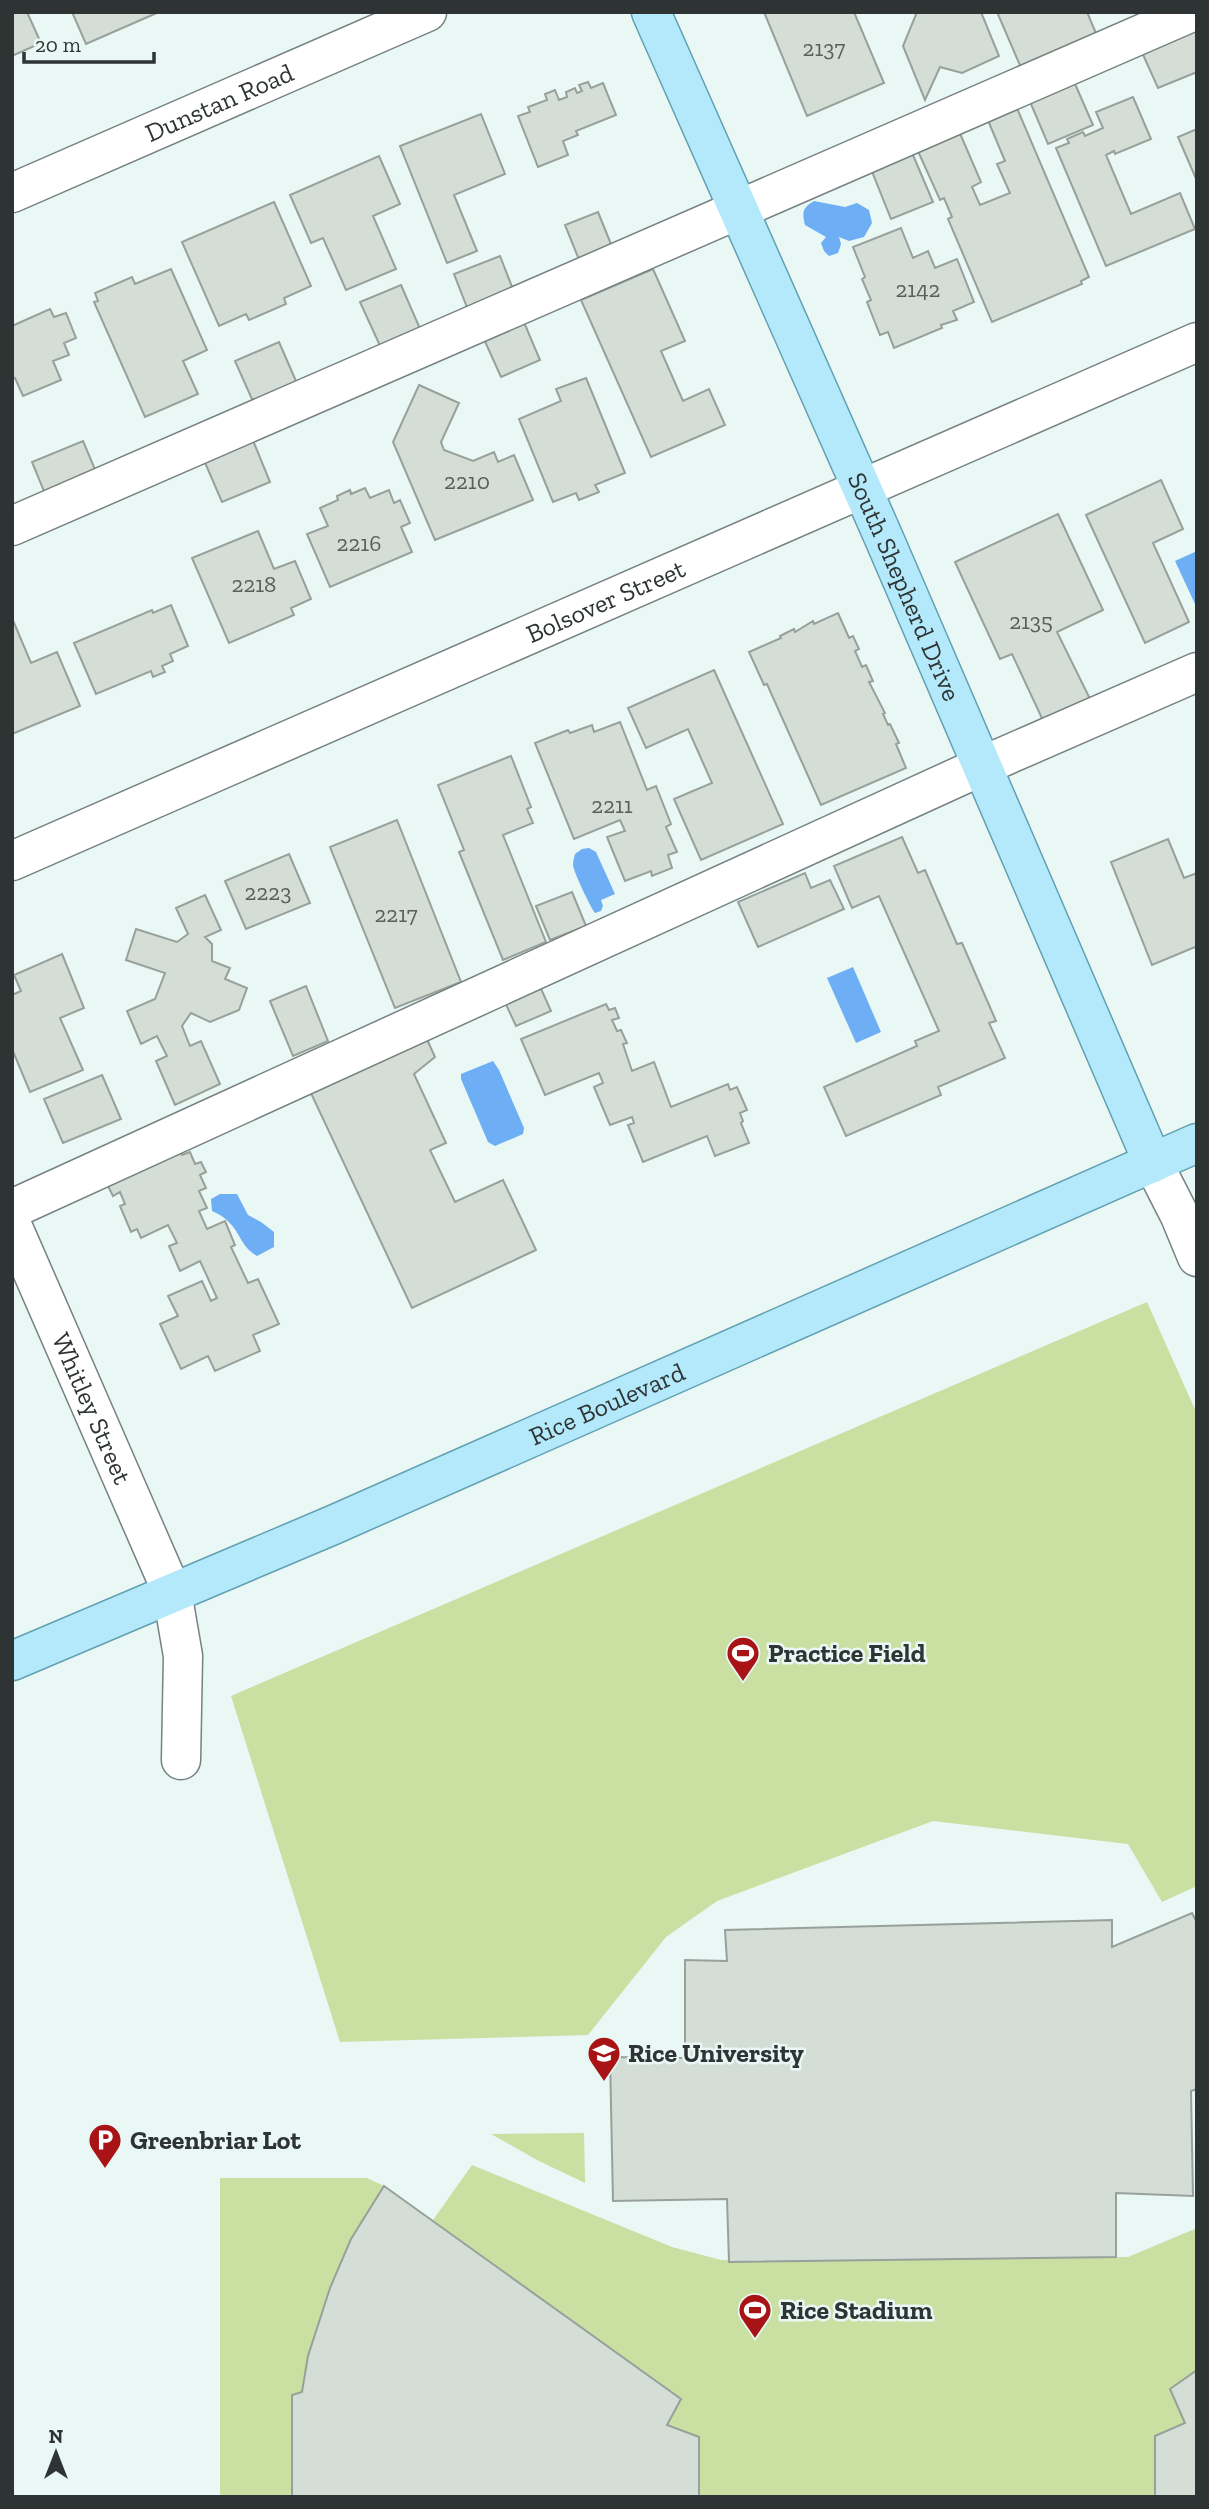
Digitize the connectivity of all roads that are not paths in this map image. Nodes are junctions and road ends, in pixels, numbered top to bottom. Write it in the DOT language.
graph roads {
  1 [pos="427,12"];
  2 [pos="651,12"];
  3 [pos="1192,12"];
  4 [pos="12,193"];
  5 [pos="739,210"];
  6 [pos="1197,342"];
  7 [pos="862,488"];
  8 [pos="12,526"];
  9 [pos="1197,672"];
  10 [pos="982,766"];
  11 [pos="12,861"];
  12 [pos="1197,1143"];
  13 [pos="1153,1163"];
  14 [pos="12,1209"];
  15 [pos="12,1224"];
  16 [pos="1197,1257"];
  17 [pos="172,1592"];
  18 [pos="12,1661"];
  19 [pos="181,1760"];
  1 -- 4 [label="street, Dunstan Road"];
  2 -- 5 [label="main road, South Shepherd Drive"];
  3 -- 5 [label="street"];
  5 -- 7 [label="main road, South Shepherd Drive"];
  5 -- 8 [label="street"];
  6 -- 7 [label="street, Bolsover Street"];
  7 -- 10 [label="main road, South Shepherd Drive"];
  7 -- 11 [label="street, Bolsover Street"];
  9 -- 10 [label="street"];
  10 -- 13 [label="main road, South Shepherd Drive"];
  10 -- 14 [label="street"];
  12 -- 13 [label="main road, Rice Boulevard"];
  13 -- 16 [label="street"];
  13 -- 17 [label="main road, Rice Boulevard"];
  15 -- 17 [label="street, Whitley Street"];
  17 -- 18 [label="main road, Rice Boulevard"];
  17 -- 19 [label="street, Whitley Street"];
}
